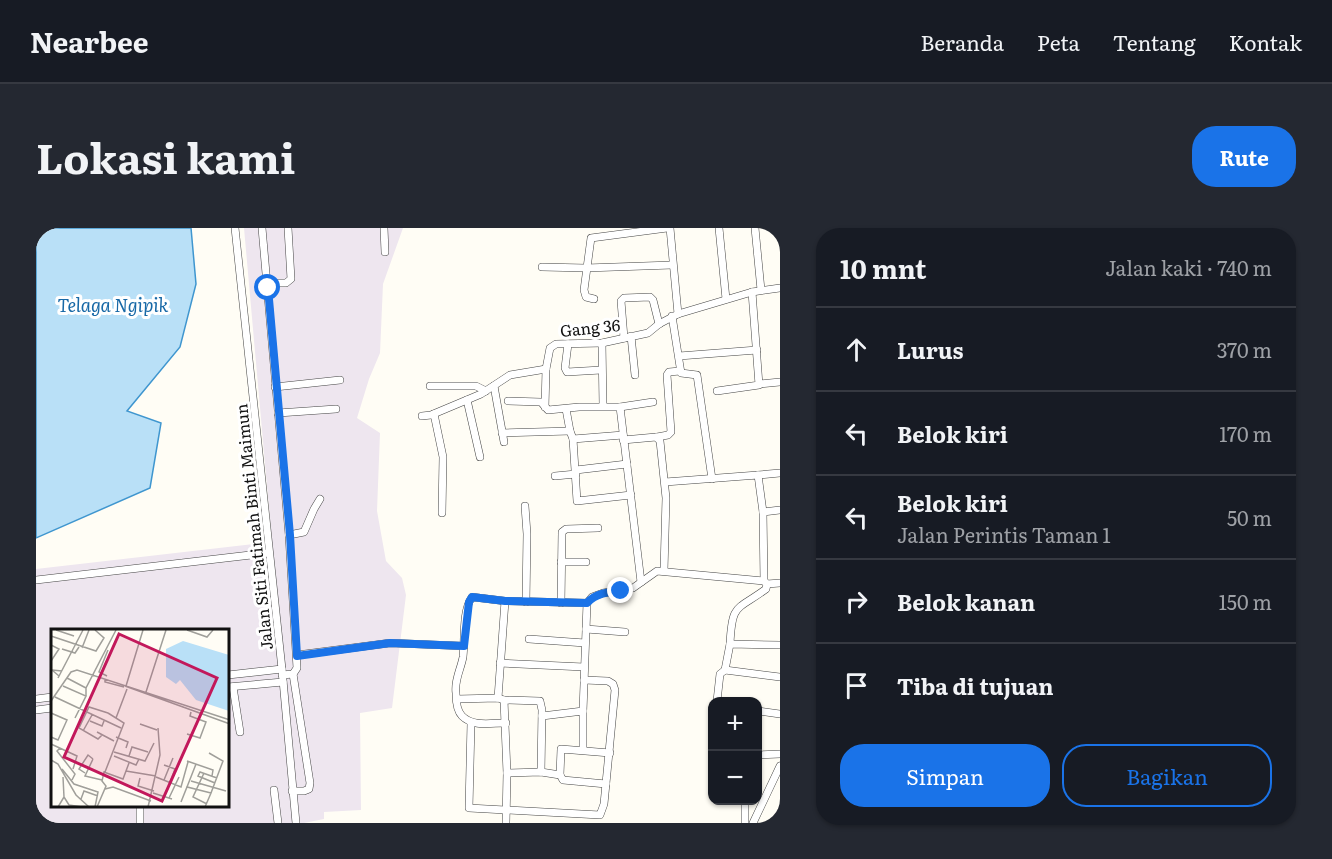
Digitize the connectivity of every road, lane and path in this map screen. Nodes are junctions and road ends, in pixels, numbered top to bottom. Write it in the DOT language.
graph roads {
  1 [pos="235,228"];
  2 [pos="262,228"];
  3 [pos="288,228"];
  4 [pos="384,228"];
  5 [pos="669,228"];
  6 [pos="719,228"];
  7 [pos="755,228"];
  8 [pos="385,252"];
  9 [pos="672,265"];
  10 [pos="542,267"];
  11 [pos="586,268"];
  12 [pos="267,283"];
  13 [pos="780,288"];
  14 [pos="762,290"];
  15 [pos="752,292"];
  16 [pos="594,299"];
  17 [pos="726,299"];
  18 [pos="675,315"];
  19 [pos="659,324"];
  20 [pos="627,337"];
  21 [pos="602,343"];
  22 [pos="568,344"];
  23 [pos="757,350"];
  24 [pos="679,356"];
  25 [pos="546,369"];
  26 [pos="601,370"];
  27 [pos="680,371"];
  28 [pos="635,375"];
  29 [pos="340,380"];
  30 [pos="780,382"];
  31 [pos="759,384"];
  32 [pos="430,386"];
  33 [pos="494,386"];
  34 [pos="276,387"];
  35 [pos="486,391"];
  36 [pos="717,391"];
  37 [pos="467,400"];
  38 [pos="508,401"];
  39 [pos="652,402"];
  40 [pos="603,406"];
  41 [pos="544,407"];
  42 [pos="620,407"];
  43 [pos="566,409"];
  44 [pos="336,410"];
  45 [pos="278,413"];
  46 [pos="434,414"];
  47 [pos="422,416"];
  48 [pos="570,431"];
  49 [pos="502,433"];
  50 [pos="623,437"];
  51 [pos="657,438"];
  52 [pos="573,439"];
  53 [pos="504,442"];
  54 [pos="480,457"];
  55 [pos="627,464"];
  56 [pos="576,472"];
  57 [pos="780,473"];
  58 [pos="758,475"];
  59 [pos="555,477"];
  60 [pos="712,479"];
  61 [pos="665,482"];
  62 [pos="631,495"];
  63 [pos="320,499"];
  64 [pos="525,506"];
  65 [pos="780,510"];
  66 [pos="763,512"];
  67 [pos="442,513"];
  68 [pos="598,528"];
  69 [pos="290,535"];
  70 [pos="268,553"];
  71 [pos="561,562"];
  72 [pos="586,562"];
  73 [pos="664,571"];
  74 [pos="36,580"];
  75 [pos="641,582"];
  76 [pos="766,583"];
  77 [pos="780,583"];
  78 [pos="505,601"];
  79 [pos="526,602"];
  80 [pos="561,603"];
  81 [pos="587,603"];
  82 [pos="586,628"];
  83 [pos="625,632"];
  84 [pos="529,639"];
  85 [pos="585,643"];
  86 [pos="730,644"];
  87 [pos="780,645"];
  88 [pos="464,646"];
  89 [pos="297,656"];
  90 [pos="500,663"];
  91 [pos="584,667"];
  92 [pos="725,670"];
  93 [pos="293,674"];
  94 [pos="230,675"];
  95 [pos="282,675"];
  96 [pos="780,677"];
  97 [pos="584,680"];
  98 [pos="230,687"];
  99 [pos="51,697"];
  100 [pos="718,697"];
  101 [pos="36,699"];
  102 [pos="457,699"];
  103 [pos="501,699"];
  104 [pos="51,708"];
  105 [pos="36,710"];
  106 [pos="582,711"];
  107 [pos="762,712"];
  108 [pos="780,714"];
  109 [pos="542,716"];
  110 [pos="471,723"];
  111 [pos="506,723"];
  112 [pos="240,732"];
  113 [pos="583,750"];
  114 [pos="610,753"];
  115 [pos="780,754"];
  116 [pos="762,755"];
  117 [pos="780,766"];
  118 [pos="541,772"];
  119 [pos="507,773"];
  120 [pos="560,775"];
  121 [pos="606,784"];
  122 [pos="274,790"];
  123 [pos="292,791"];
  124 [pos="746,805"];
  125 [pos="506,811"];
  126 [pos="278,823"];
  127 [pos="296,823"];
  128 [pos="506,823"];
  129 [pos="745,823"];
  130 [pos="753,823"];
  1 -- 70 [label="street, Jalan Siti Fatimah Binti Maimun"];
  2 -- 12 [label="street"];
  3 -- 12 [label="street"];
  4 -- 8 [label="street"];
  5 -- 9 [label="street"];
  5 -- 11 [label="street"];
  6 -- 17 [label="street"];
  7 -- 14 [label="street"];
  9 -- 11 [label="street"];
  9 -- 18 [label="street"];
  10 -- 11 [label="street"];
  11 -- 16 [label="street"];
  12 -- 34 [label="street"];
  13 -- 14 [label="street, Gang 36"];
  14 -- 15 [label="street, Gang 36"];
  15 -- 17 [label="street, Gang 36"];
  15 -- 23 [label="street"];
  17 -- 18 [label="street, Gang 36"];
  18 -- 19 [label="street, Gang 36"];
  18 -- 24 [label="street"];
  19 -- 20 [label="street, Gang 36"];
  19 -- 20 [label="street"];
  20 -- 21 [label="street, Gang 36"];
  20 -- 28 [label="street"];
  21 -- 22 [label="street, Gang 36"];
  21 -- 26 [label="street"];
  22 -- 25 [label="street, Gang 36"];
  22 -- 26 [label="street"];
  23 -- 24 [label="street"];
  23 -- 31 [label="street"];
  24 -- 27 [label="street"];
  25 -- 33 [label="street"];
  25 -- 41 [label="street"];
  26 -- 40 [label="street"];
  27 -- 51 [label="street"];
  27 -- 60 [label="street"];
  29 -- 34 [label="street"];
  30 -- 31 [label="street"];
  31 -- 36 [label="street"];
  32 -- 35 [label="street"];
  33 -- 35 [label="street"];
  33 -- 49 [label="street"];
  34 -- 45 [label="street"];
  35 -- 37 [label="street"];
  37 -- 46 [label="street"];
  37 -- 54 [label="street"];
  38 -- 41 [label="street"];
  39 -- 42 [label="street"];
  40 -- 42 [label="street"];
  40 -- 43 [label="street"];
  41 -- 43 [label="street"];
  42 -- 50 [label="street"];
  43 -- 48 [label="street"];
  44 -- 45 [label="street"];
  45 -- 69 [label="street"];
  46 -- 47 [label="street"];
  46 -- 67 [label="street"];
  48 -- 49 [label="street"];
  48 -- 52 [label="street"];
  49 -- 53 [label="street"];
  50 -- 51 [label="street"];
  50 -- 52 [label="street"];
  50 -- 55 [label="street"];
  51 -- 61 [label="street"];
  52 -- 56 [label="street"];
  55 -- 56 [label="street"];
  55 -- 62 [label="street"];
  56 -- 59 [label="street"];
  56 -- 62 [label="street"];
  57 -- 58 [label="street"];
  58 -- 60 [label="street"];
  58 -- 66 [label="street"];
  60 -- 61 [label="street"];
  61 -- 73 [label="street"];
  62 -- 75 [label="street"];
  63 -- 69 [label="street"];
  64 -- 79 [label="street"];
  65 -- 66 [label="street"];
  66 -- 76 [label="street"];
  68 -- 71 [label="street"];
  69 -- 89 [label="street"];
  70 -- 74 [label="street"];
  70 -- 95 [label="street, Jalan Siti Fatimah Binti Maimun"];
  71 -- 72 [label="street"];
  71 -- 80 [label="street"];
  73 -- 75 [label="street"];
  73 -- 76 [label="street"];
  75 -- 81 [label="street"];
  76 -- 77 [label="street"];
  76 -- 86 [label="street"];
  78 -- 79 [label="street"];
  78 -- 88 [label="street"];
  78 -- 90 [label="street"];
  79 -- 80 [label="street"];
  80 -- 81 [label="street"];
  81 -- 82 [label="street"];
  82 -- 83 [label="street"];
  82 -- 85 [label="street"];
  84 -- 85 [label="street"];
  85 -- 91 [label="street"];
  86 -- 87 [label="street"];
  86 -- 92 [label="street"];
  88 -- 89 [label="street"];
  88 -- 102 [label="street"];
  89 -- 93 [label="street"];
  90 -- 91 [label="street"];
  90 -- 103 [label="street"];
  91 -- 97 [label="street"];
  92 -- 96 [label="street"];
  92 -- 100 [label="street"];
  93 -- 95 [label="street"];
  93 -- 123 [label="street"];
  94 -- 95 [label="street"];
  95 -- 98 [label="street"];
  95 -- 123 [label="street, Jalan Siti Fatimah Binti Maimun"];
  97 -- 106 [label="street"];
  97 -- 114 [label="street"];
  98 -- 112 [label="street"];
  99 -- 101 [label="street"];
  102 -- 103 [label="street"];
  102 -- 110 [label="street"];
  103 -- 109 [label="street"];
  103 -- 111 [label="street"];
  104 -- 105 [label="street"];
  106 -- 109 [label="street"];
  106 -- 113 [label="street"];
  107 -- 108 [label="street"];
  109 -- 118 [label="street"];
  110 -- 111 [label="street"];
  110 -- 125 [label="street"];
  111 -- 119 [label="street"];
  113 -- 114 [label="street"];
  113 -- 120 [label="street"];
  114 -- 121 [label="street"];
  115 -- 116 [label="street"];
  117 -- 130 [label="street"];
  118 -- 119 [label="street"];
  118 -- 120 [label="street"];
  119 -- 125 [label="street"];
  120 -- 121 [label="street"];
  121 -- 125 [label="street"];
  122 -- 126 [label="street"];
  123 -- 127 [label="street, Jalan Siti Fatimah Binti Maimun"];
  124 -- 129 [label="street"];
  125 -- 128 [label="street"];
}
